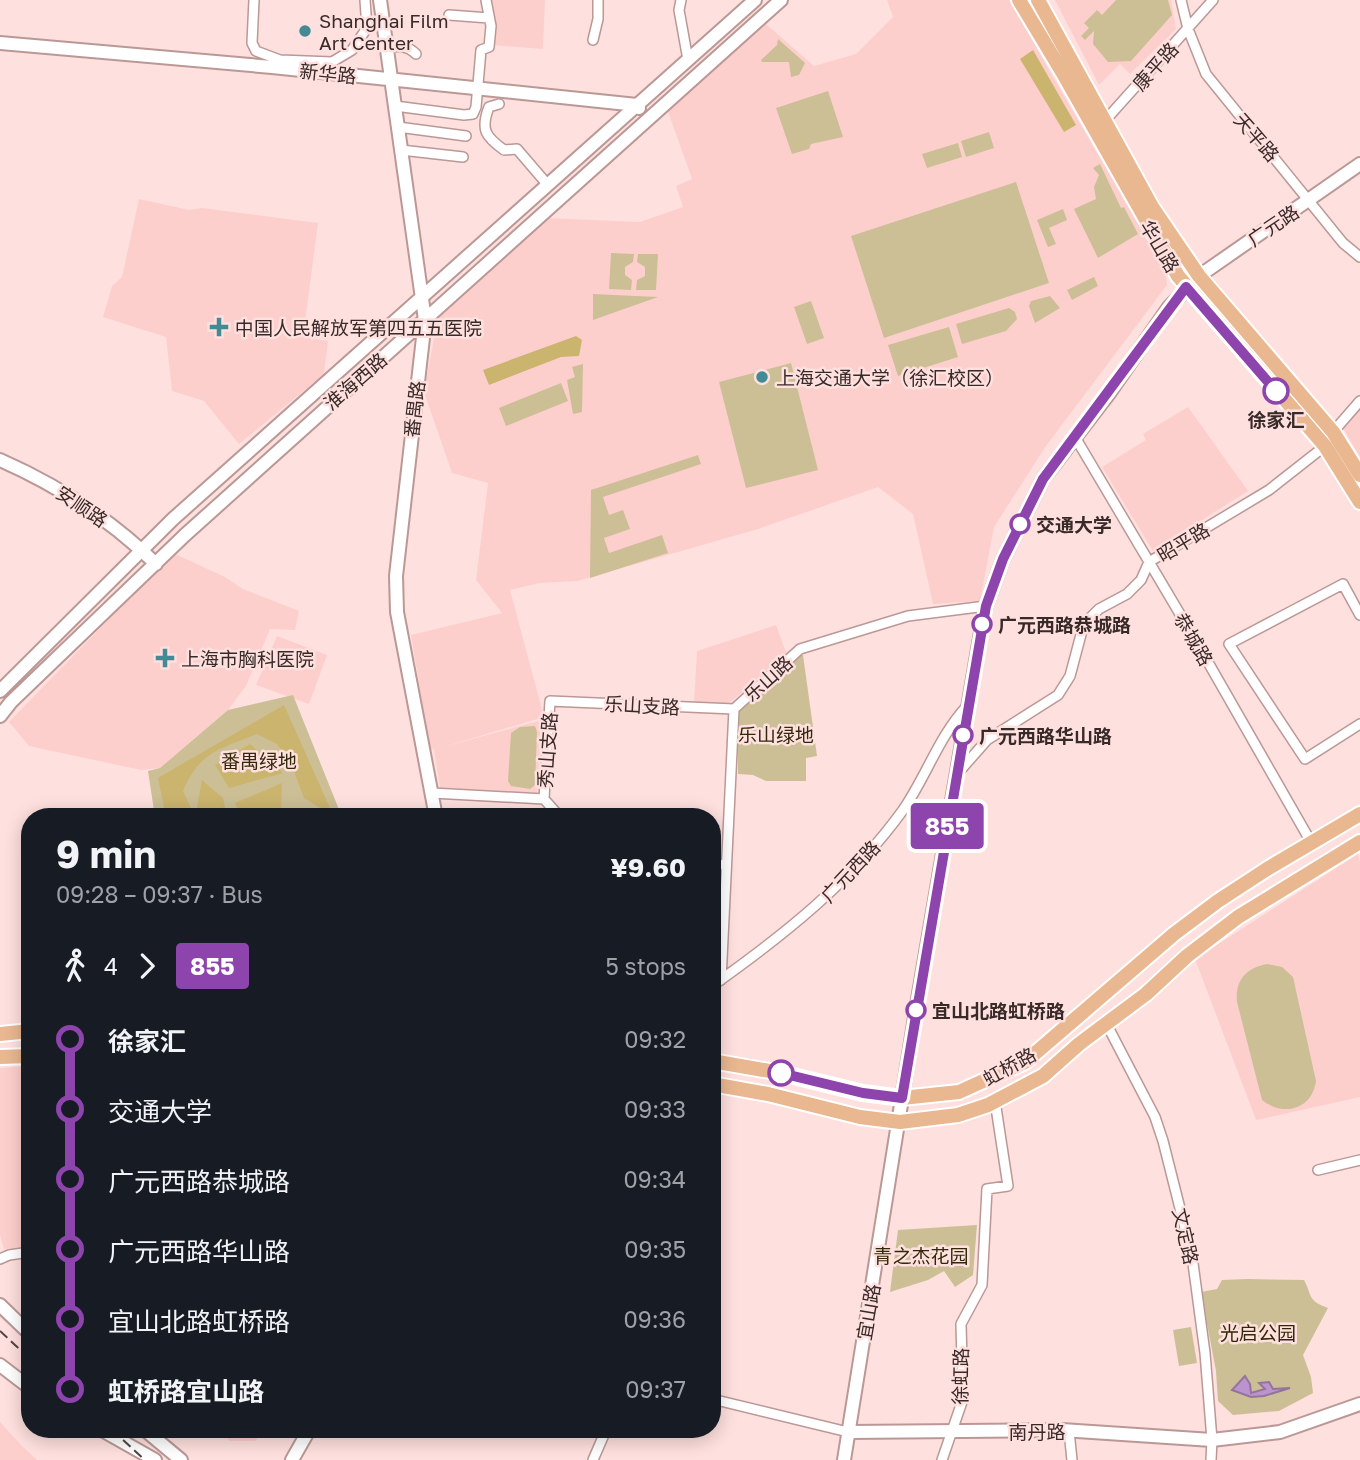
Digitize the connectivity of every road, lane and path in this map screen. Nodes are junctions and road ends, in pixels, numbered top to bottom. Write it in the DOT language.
graph roads {
  1 [pos="254,0"];
  2 [pos="365,0"];
  3 [pos="380,0"];
  4 [pos="486,0"];
  5 [pos="598,0"];
  6 [pos="681,0"];
  7 [pos="755,0"];
  8 [pos="781,0"];
  9 [pos="1019,0"];
  10 [pos="1038,0"];
  11 [pos="1181,0"];
  12 [pos="1213,0"];
  13 [pos="449,15"];
  14 [pos="489,18"];
  15 [pos="1188,29"];
  16 [pos="365,30"];
  17 [pos="384,30"];
  18 [pos="593,40"];
  19 [pos="0,43"];
  20 [pos="387,47"];
  21 [pos="416,54"];
  22 [pos="688,60"];
  23 [pos="280,64"];
  24 [pos="391,79"];
  25 [pos="477,88"];
  26 [pos="500,102"];
  27 [pos="637,105"];
  28 [pos="395,106"];
  29 [pos="649,119"];
  30 [pos="1100,125"];
  31 [pos="398,127"];
  32 [pos="466,136"];
  33 [pos="401,150"];
  34 [pos="463,157"];
  35 [pos="1360,164"];
  36 [pos="547,184"];
  37 [pos="1310,200"];
  38 [pos="1360,257"];
  39 [pos="1199,276"];
  40 [pos="1186,287"];
  41 [pos="422,295"];
  42 [pos="425,320"];
  43 [pos="1360,401"];
  44 [pos="1333,432"];
  45 [pos="1075,437"];
  46 [pos="1325,446"];
  47 [pos="0,460"];
  48 [pos="1360,475"];
  49 [pos="1360,502"];
  50 [pos="142,550"];
  51 [pos="1149,562"];
  52 [pos="156,564"];
  53 [pos="986,606"];
  54 [pos="1360,615"];
  55 [pos="0,691"];
  56 [pos="550,701"];
  57 [pos="969,704"];
  58 [pos="734,709"];
  59 [pos="0,716"];
  60 [pos="1360,724"];
  61 [pos="956,776"];
  62 [pos="432,793"];
  63 [pos="544,799"];
  64 [pos="434,808"];
  65 [pos="552,808"];
  66 [pos="1360,814"];
  67 [pos="1311,842"];
  68 [pos="1360,842"];
  69 [pos="721,864"];
  70 [pos="726,864"];
  71 [pos="721,980"];
  72 [pos="1107,1025"];
  73 [pos="21,1032"];
  74 [pos="0,1034"];
  75 [pos="21,1056"];
  76 [pos="0,1057"];
  77 [pos="721,1063"];
  78 [pos="721,1086"];
  79 [pos="902,1098"];
  80 [pos="995,1101"];
  81 [pos="900,1122"];
  82 [pos="1360,1160"];
  83 [pos="1318,1170"];
  84 [pos="21,1253"];
  85 [pos="0,1259"];
  86 [pos="0,1305"];
  87 [pos="21,1325"];
  88 [pos="0,1364"];
  89 [pos="21,1381"];
  90 [pos="721,1401"];
  91 [pos="1360,1404"];
  92 [pos="951,1431"];
  93 [pos="1069,1431"];
  94 [pos="848,1432"];
  95 [pos="116,1438"];
  96 [pos="155,1438"];
  97 [pos="304,1438"];
  98 [pos="603,1438"];
  99 [pos="1212,1440"];
  100 [pos="155,1460"];
  101 [pos="181,1460"];
  102 [pos="292,1460"];
  103 [pos="593,1460"];
  104 [pos="844,1460"];
  105 [pos="942,1460"];
  106 [pos="1072,1460"];
  107 [pos="1211,1460"];
  1 -- 23 [label="street"];
  2 -- 16 [label="street"];
  3 -- 17 [label="street, 番禺路"];
  4 -- 14 [label="street"];
  5 -- 18 [label="street"];
  6 -- 22 [label="street"];
  7 -- 22 [label="street, 淮海西路"];
  8 -- 29 [label="street, 淮海西路"];
  9 -- 30 [label="main road, 华山路"];
  10 -- 30 [label="main road, 华山路"];
  11 -- 15 [label="street, 天平路"];
  12 -- 15 [label="street, 康平路"];
  13 -- 14 [label="street"];
  14 -- 25 [label="street"];
  15 -- 30 [label="street, 康平路"];
  15 -- 37 [label="street, 天平路"];
  16 -- 17 [label="street"];
  16 -- 23 [label="street"];
  17 -- 20 [label="street, 番禺路"];
  19 -- 23 [label="street, 新华路"];
  20 -- 21 [label="street"];
  20 -- 24 [label="street, 番禺路"];
  22 -- 27 [label="street, 淮海西路"];
  23 -- 24 [label="street, 新华路"];
  24 -- 25 [label="street, 新华路"];
  24 -- 28 [label="street, 番禺路"];
  25 -- 26 [label="street, 新华路"];
  25 -- 28 [label="street"];
  26 -- 27 [label="street, 新华路"];
  26 -- 36 [label="street"];
  27 -- 29 [label="street"];
  27 -- 36 [label="street, 淮海西路"];
  28 -- 31 [label="street, 番禺路"];
  29 -- 42 [label="street, 淮海西路"];
  30 -- 39 [label="main road, 华山路"];
  30 -- 40 [label="main road, 华山路"];
  31 -- 32 [label="street"];
  31 -- 33 [label="street, 番禺路"];
  33 -- 34 [label="street"];
  33 -- 41 [label="street, 番禺路"];
  35 -- 37 [label="street, 广元路"];
  36 -- 41 [label="street, 淮海西路"];
  37 -- 38 [label="street, 天平路"];
  37 -- 39 [label="street, 广元路"];
  39 -- 40 [label="street, 广元路"];
  39 -- 44 [label="main road, 华山路"];
  40 -- 45 [label="street, 广元西路"];
  40 -- 46 [label="main road, 华山路"];
  41 -- 42 [label="street, 番禺路"];
  41 -- 50 [label="street, 淮海西路"];
  42 -- 52 [label="street, 淮海西路"];
  42 -- 62 [label="street, 番禺路"];
  43 -- 44 [label="street"];
  44 -- 48 [label="main road, 华山路"];
  45 -- 51 [label="street, 恭城路"];
  45 -- 53 [label="street, 广元西路"];
  46 -- 49 [label="main road, 华山路"];
  46 -- 51 [label="street, 昭平路"];
  47 -- 50 [label="street, 安顺路"];
  50 -- 52 [label="street, 安顺路"];
  50 -- 55 [label="street, 淮海西路"];
  51 -- 61 [label="street, 昭平路"];
  51 -- 67 [label="street, 恭城路"];
  52 -- 59 [label="street, 淮海西路"];
  53 -- 57 [label="street, 广元西路"];
  53 -- 58 [label="street, 乐山路"];
  54 -- 60 [label="street"];
  56 -- 58 [label="street, 乐山支路"];
  56 -- 63 [label="street, 秀山支路"];
  57 -- 61 [label="street, 宜山路"];
  57 -- 71 [label="street, 广元西路"];
  58 -- 70 [label="street, 乐山路"];
  61 -- 79 [label="street, 宜山路"];
  62 -- 63 [label="street"];
  62 -- 64 [label="street, 番禺路"];
  63 -- 65 [label="street"];
  66 -- 67 [label="main road, 虹桥路"];
  67 -- 79 [label="main road, 虹桥路"];
  68 -- 72 [label="main road, 虹桥路"];
  69 -- 70 [label="street"];
  70 -- 71 [label="street, 乐山路"];
  72 -- 80 [label="main road, 虹桥路"];
  72 -- 99 [label="street, 文定路"];
  73 -- 74 [label="main road"];
  75 -- 76 [label="main road"];
  77 -- 79 [label="main road, 虹桥路"];
  78 -- 81 [label="main road, 虹桥路"];
  79 -- 81 [label="street, 宜山路"];
  80 -- 81 [label="main road, 虹桥路"];
  80 -- 92 [label="street, 徐虹路"];
  81 -- 94 [label="street, 宜山路"];
  82 -- 83 [label="street"];
  84 -- 85 [label="street"];
  86 -- 87 [label="street"];
  88 -- 89 [label="street"];
  90 -- 94 [label="street, 南丹路"];
  91 -- 99 [label="street, 南丹路"];
  92 -- 93 [label="street, 南丹路"];
  92 -- 94 [label="street, 南丹路"];
  92 -- 105 [label="street, 徐虹路"];
  93 -- 99 [label="street, 南丹路"];
  93 -- 106 [label="street"];
  94 -- 104 [label="street, 宜山路"];
  95 -- 100 [label="street"];
  96 -- 101 [label="street"];
  97 -- 102 [label="street"];
  98 -- 103 [label="street"];
  99 -- 107 [label="street, 文定路"];
}
